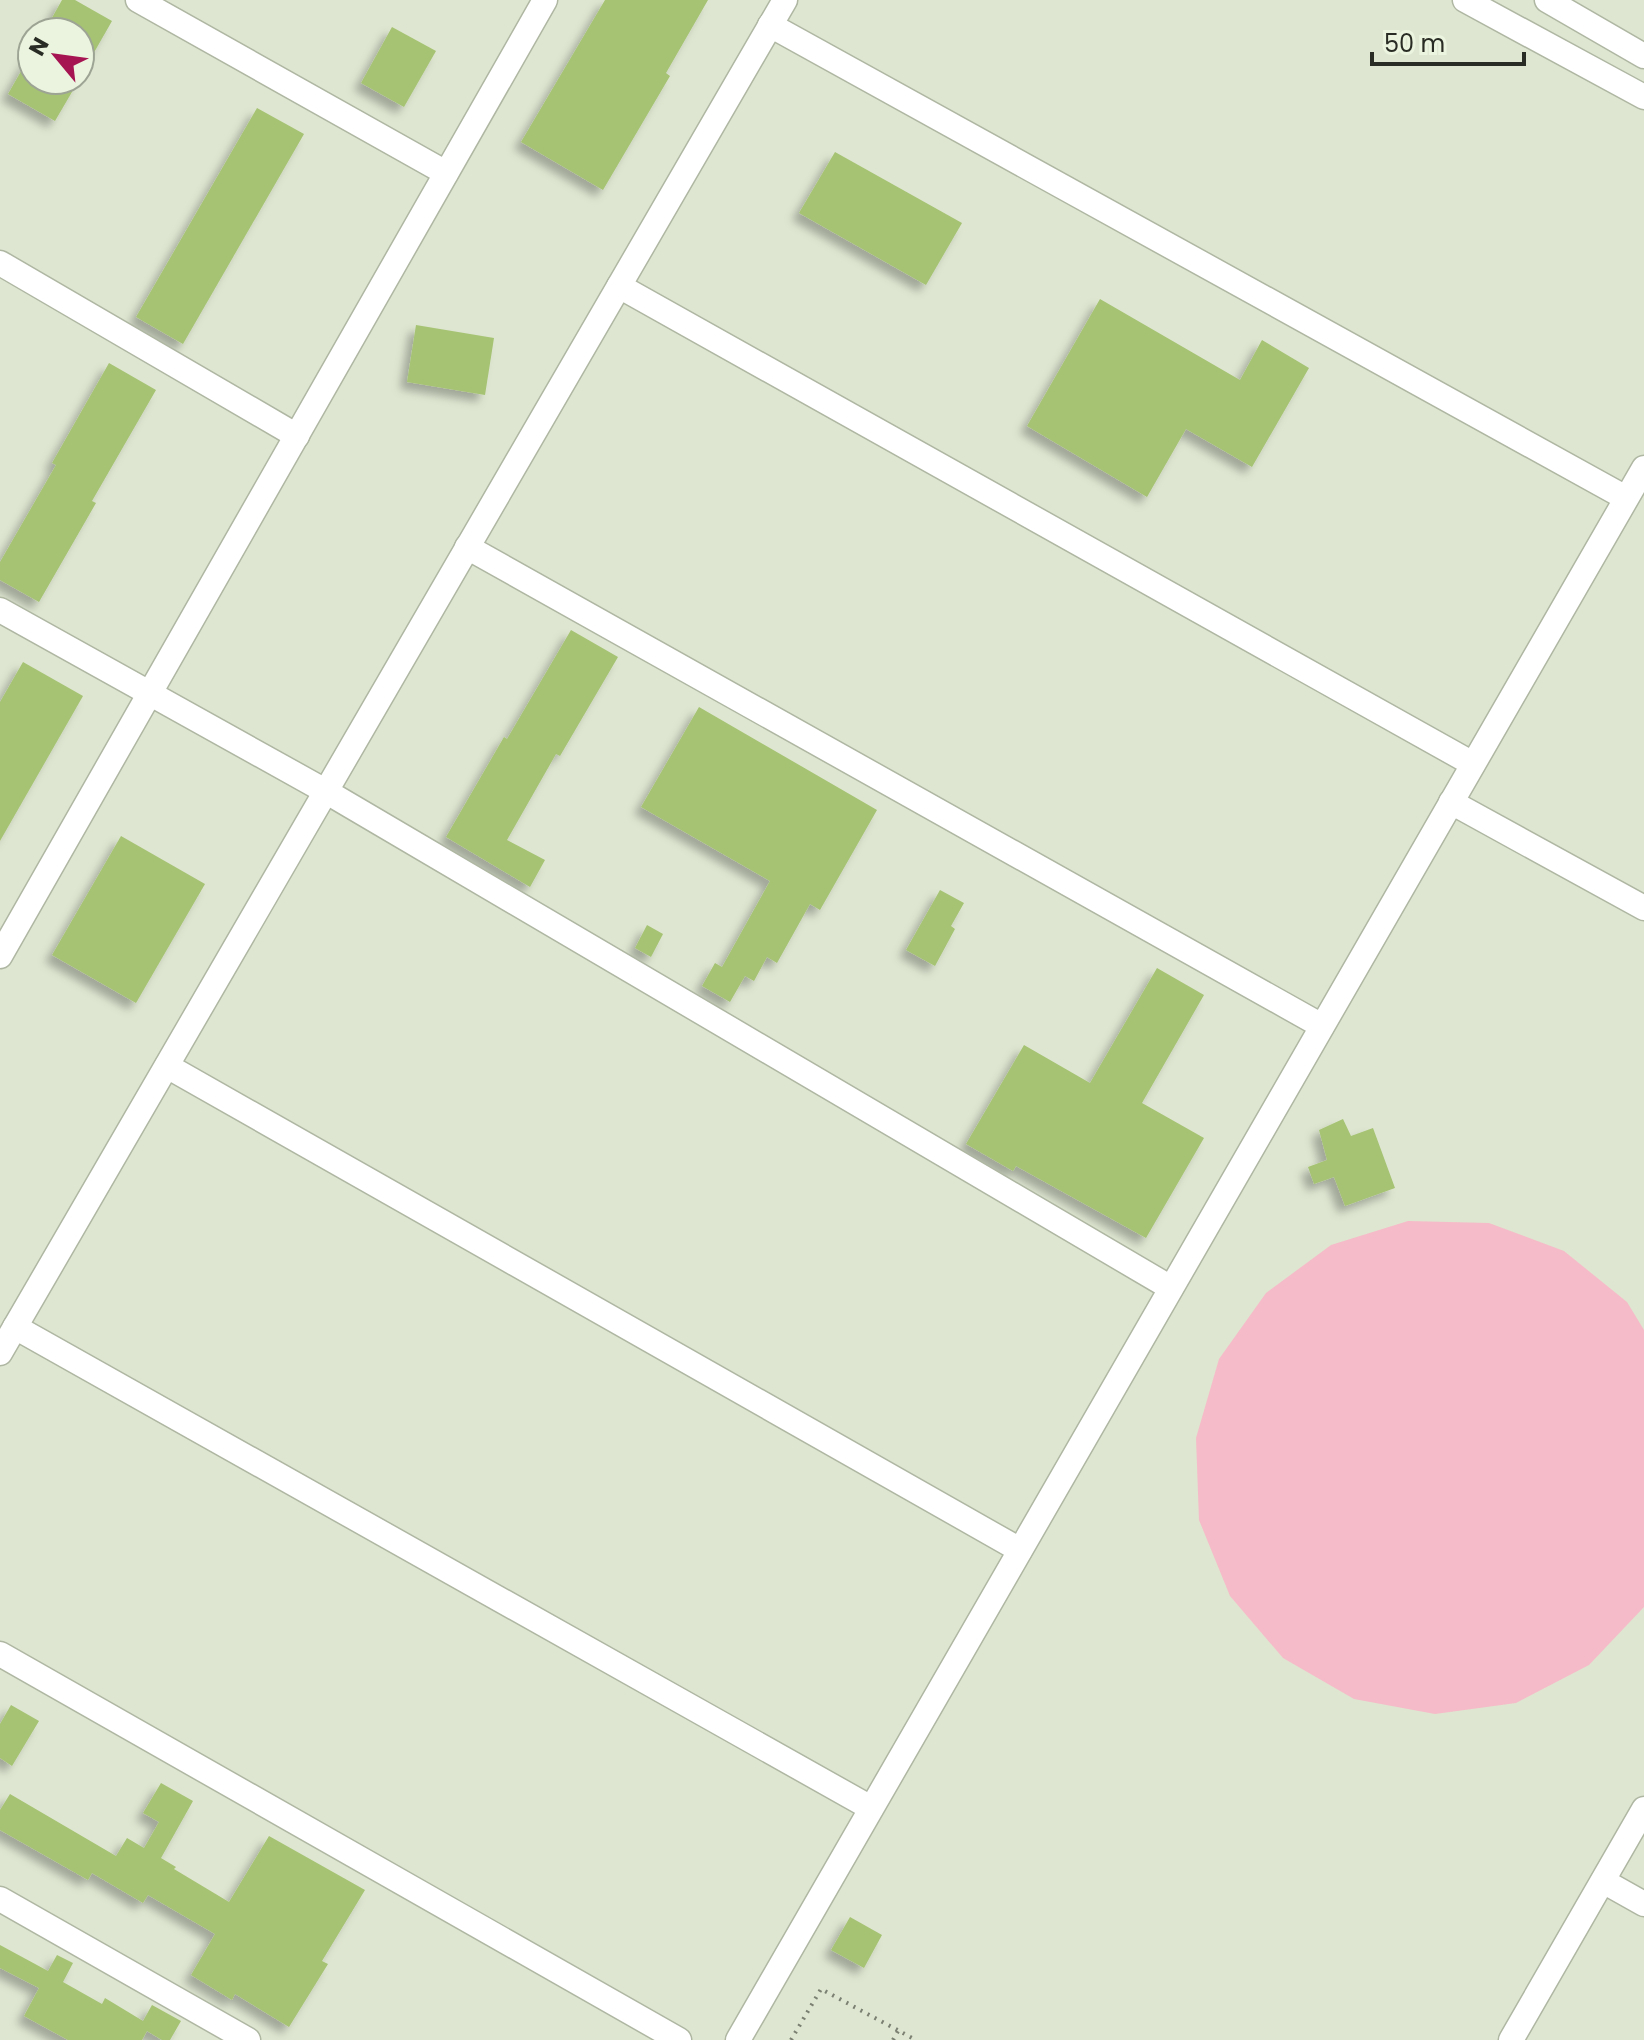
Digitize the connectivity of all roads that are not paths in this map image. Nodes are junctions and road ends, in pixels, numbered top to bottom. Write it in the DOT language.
graph roads {
  1 [pos="138,0"];
  2 [pos="545,0"];
  3 [pos="785,0"];
  4 [pos="1465,0"];
  5 [pos="1547,0"];
  6 [pos="770,25"];
  7 [pos="1644,56"];
  8 [pos="1644,97"];
  9 [pos="446,173"];
  10 [pos="0,263"];
  11 [pos="619,286"];
  12 [pos="297,436"];
  13 [pos="1644,468"];
  14 [pos="1626,498"];
  15 [pos="467,547"];
  16 [pos="0,610"];
  17 [pos="149,694"];
  18 [pos="1473,764"];
  19 [pos="327,792"];
  20 [pos="1451,802"];
  21 [pos="1644,908"];
  22 [pos="1,953"];
  23 [pos="1322,1026"];
  24 [pos="167,1066"];
  25 [pos="1171,1288"];
  26 [pos="15,1327"];
  27 [pos="0,1353"];
  28 [pos="1020,1550"];
  29 [pos="0,1654"];
  30 [pos="871,1808"];
  31 [pos="1644,1809"];
  32 [pos="1603,1881"];
  33 [pos="0,1899"];
  34 [pos="1644,1904"];
  35 [pos="248,2040"];
  36 [pos="679,2040"];
  37 [pos="738,2040"];
  38 [pos="1511,2040"];
  1 -- 9 [label="street"];
  2 -- 9 [label="street"];
  3 -- 6 [label="street"];
  4 -- 8 [label="street"];
  5 -- 7 [label="street"];
  6 -- 11 [label="street"];
  6 -- 14 [label="street"];
  9 -- 12 [label="street"];
  10 -- 12 [label="street"];
  11 -- 15 [label="street"];
  11 -- 18 [label="street"];
  12 -- 17 [label="street"];
  13 -- 14 [label="street"];
  14 -- 18 [label="street"];
  15 -- 19 [label="street"];
  15 -- 23 [label="street"];
  16 -- 17 [label="street"];
  17 -- 19 [label="street"];
  17 -- 22 [label="street"];
  18 -- 20 [label="street"];
  19 -- 24 [label="street"];
  19 -- 25 [label="street"];
  20 -- 21 [label="street"];
  20 -- 23 [label="street"];
  23 -- 25 [label="street"];
  24 -- 26 [label="street"];
  24 -- 28 [label="street"];
  25 -- 28 [label="street"];
  26 -- 27 [label="street"];
  26 -- 30 [label="street"];
  28 -- 30 [label="street"];
  29 -- 36 [label="street"];
  30 -- 37 [label="street"];
  31 -- 32 [label="street"];
  32 -- 34 [label="street"];
  32 -- 38 [label="street"];
  33 -- 35 [label="street"];
}
